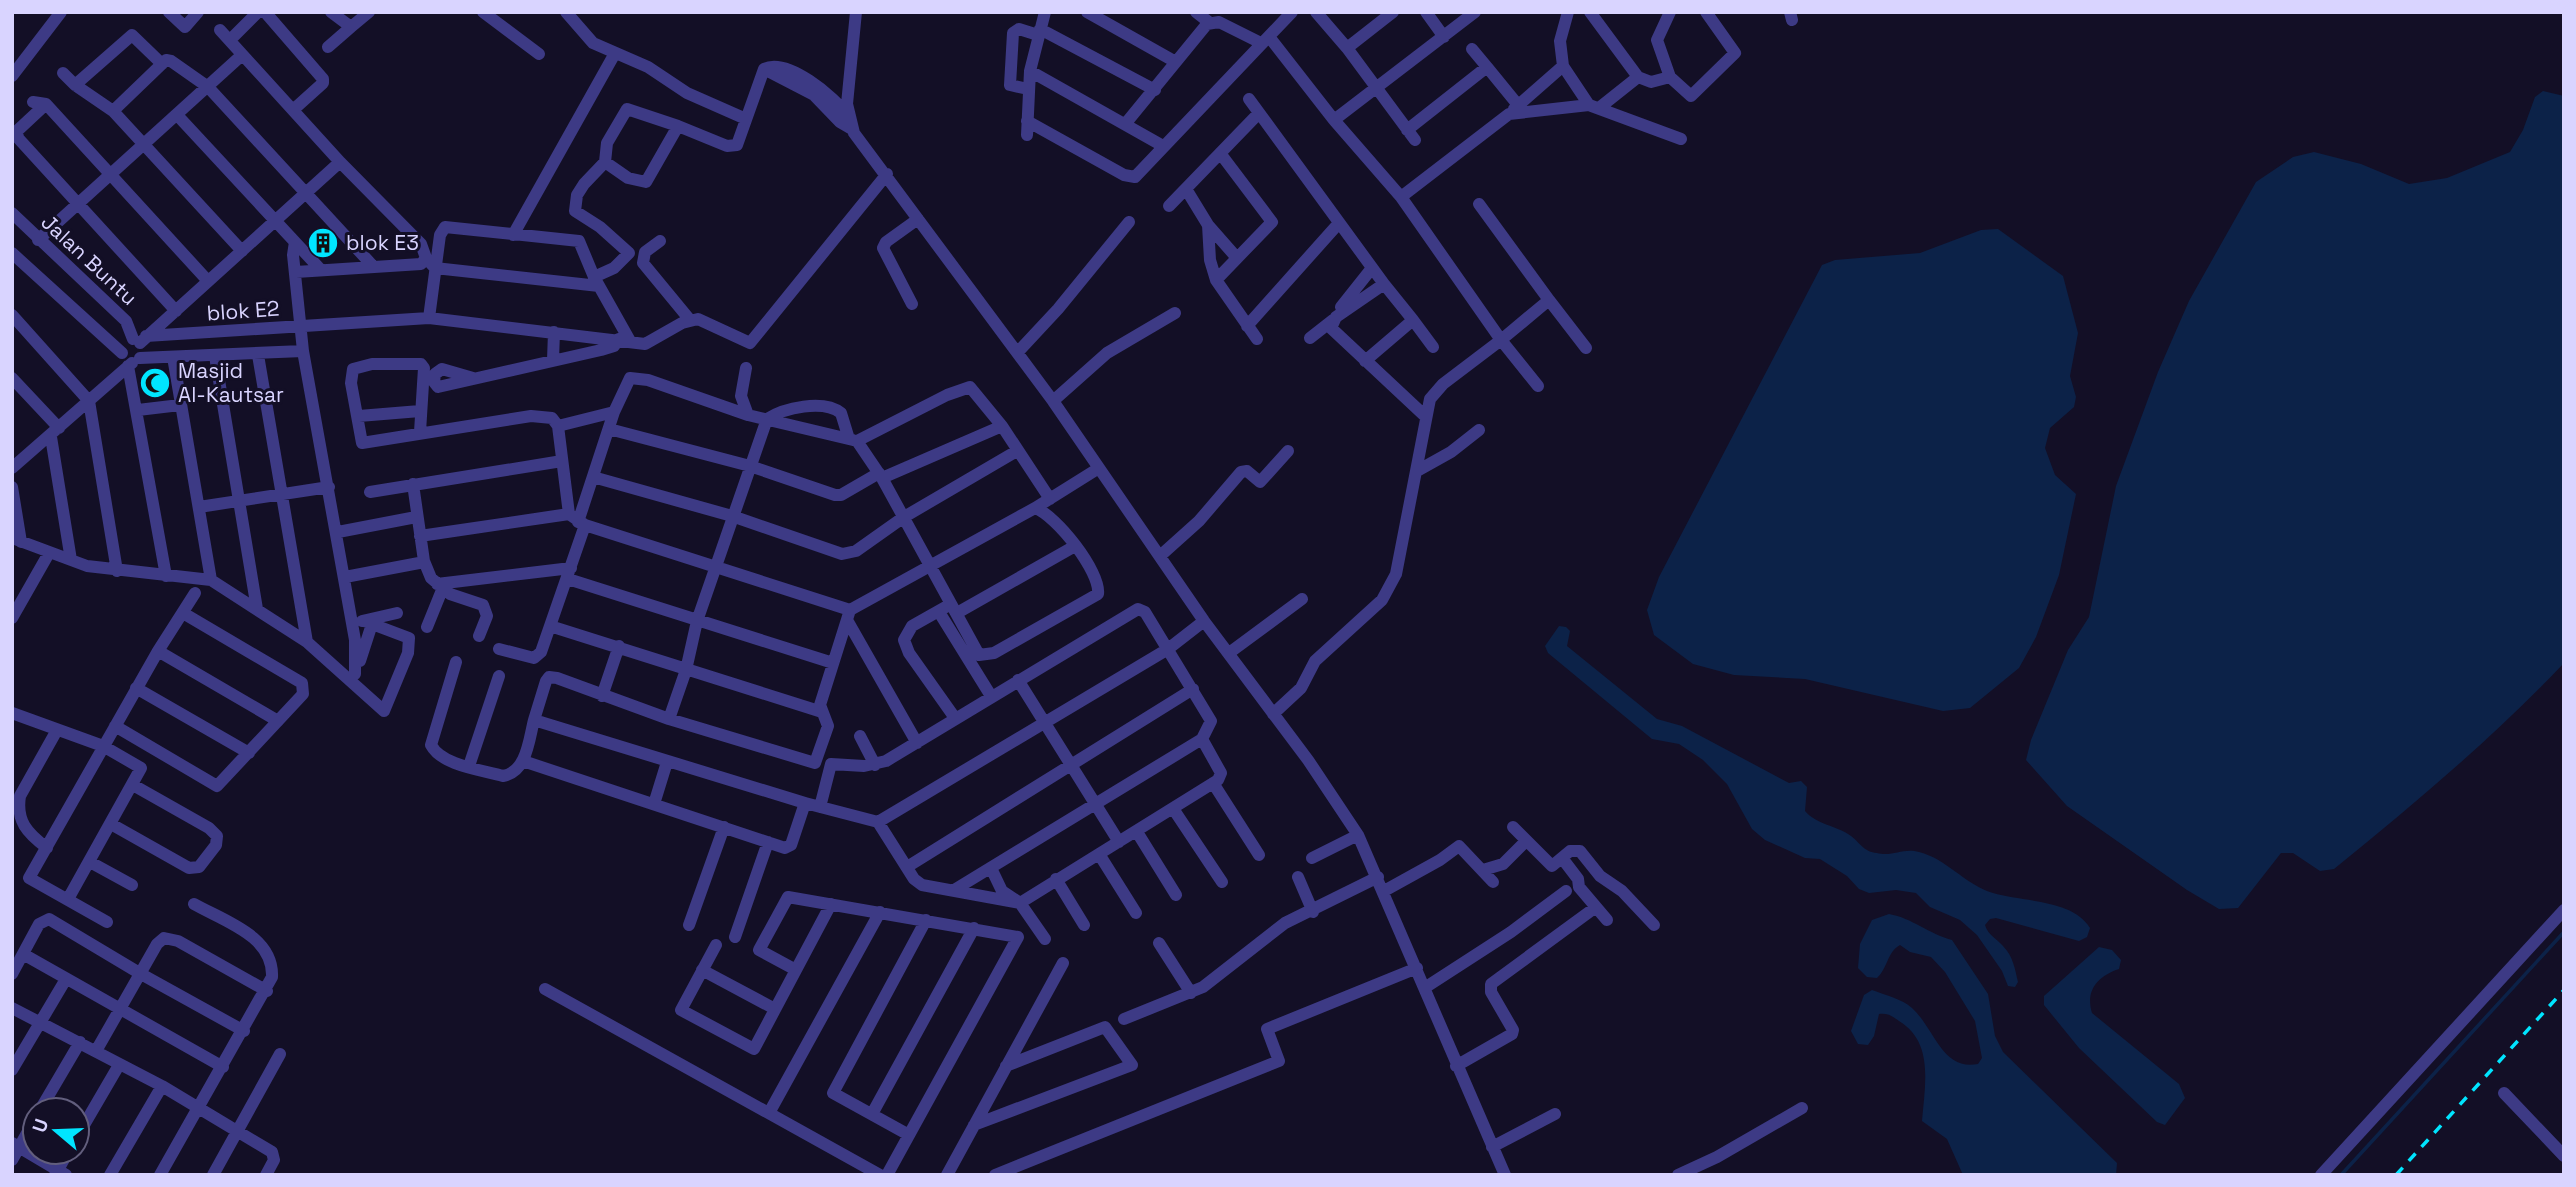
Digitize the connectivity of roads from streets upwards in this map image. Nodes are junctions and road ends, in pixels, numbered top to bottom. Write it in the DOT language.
graph roads {
  1 [pos="61,12"];
  2 [pos="169,12"];
  3 [pos="198,12"];
  4 [pos="258,12"];
  5 [pos="265,12"];
  6 [pos="331,12"];
  7 [pos="369,12"];
  8 [pos="483,12"];
  9 [pos="566,12"];
  10 [pos="856,12"];
  11 [pos="1045,12"];
  12 [pos="1087,12"];
  13 [pos="1196,12"];
  14 [pos="1292,12"];
  15 [pos="1316,12"];
  16 [pos="1394,12"];
  17 [pos="1426,12"];
  18 [pos="1475,12"];
  19 [pos="1568,12"];
  20 [pos="1590,12"];
  21 [pos="1670,12"];
  22 [pos="1706,12"];
  23 [pos="1210,23"];
  24 [pos="351,27"];
  25 [pos="220,30"];
  26 [pos="1039,32"];
  27 [pos="1444,37"];
  28 [pos="231,39"];
  29 [pos="1265,40"];
  30 [pos="328,47"];
  31 [pos="1346,48"];
  32 [pos="1472,49"];
  33 [pos="539,54"];
  34 [pos="242,55"];
  35 [pos="614,55"];
  36 [pos="1174,61"];
  37 [pos="162,64"];
  38 [pos="1563,66"];
  39 [pos="1487,67"];
  40 [pos="1030,71"];
  41 [pos="63,72"];
  42 [pos="12,76"];
  43 [pos="1638,77"];
  44 [pos="1667,78"];
  45 [pos="75,85"];
  46 [pos="208,87"];
  47 [pos="1028,89"];
  48 [pos="1155,90"];
  49 [pos="1376,90"];
  50 [pos="1248,99"];
  51 [pos="1594,106"];
  52 [pos="293,110"];
  53 [pos="1513,110"];
  54 [pos="113,111"];
  55 [pos="1259,113"];
  56 [pos="178,116"];
  57 [pos="746,120"];
  58 [pos="1335,120"];
  59 [pos="1027,121"];
  60 [pos="850,123"];
  61 [pos="1126,123"];
  62 [pos="678,126"];
  63 [pos="1027,135"];
  64 [pos="1681,139"];
  65 [pos="143,144"];
  66 [pos="1163,146"];
  67 [pos="1220,153"];
  68 [pos="340,162"];
  69 [pos="604,162"];
  70 [pos="111,173"];
  71 [pos="887,174"];
  72 [pos="1186,189"];
  73 [pos="306,193"];
  74 [pos="1401,197"];
  75 [pos="79,203"];
  76 [pos="1479,204"];
  77 [pos="1169,206"];
  78 [pos="12,213"];
  79 [pos="918,219"];
  80 [pos="274,221"];
  81 [pos="1129,222"];
  82 [pos="1339,223"];
  83 [pos="1208,225"];
  84 [pos="513,235"];
  85 [pos="38,240"];
  86 [pos="660,241"];
  87 [pos="295,243"];
  88 [pos="242,251"];
  89 [pos="12,253"];
  90 [pos="628,257"];
  91 [pos="1237,258"];
  92 [pos="642,259"];
  93 [pos="430,263"];
  94 [pos="23,265"];
  95 [pos="372,265"];
  96 [pos="1372,268"];
  97 [pos="321,270"];
  98 [pos="296,272"];
  99 [pos="12,275"];
  100 [pos="1216,280"];
  101 [pos="208,281"];
  102 [pos="596,282"];
  103 [pos="1384,284"];
  104 [pos="1549,300"];
  105 [pos="912,304"];
  106 [pos="176,310"];
  107 [pos="1175,313"];
  108 [pos="12,316"];
  109 [pos="429,318"];
  110 [pos="1334,318"];
  111 [pos="690,320"];
  112 [pos="1413,320"];
  113 [pos="302,325"];
  114 [pos="1247,326"];
  115 [pos="554,332"];
  116 [pos="1310,338"];
  117 [pos="140,339"];
  118 [pos="1256,339"];
  119 [pos="624,340"];
  120 [pos="1502,340"];
  121 [pos="1433,347"];
  122 [pos="1586,348"];
  123 [pos="303,351"];
  124 [pos="1018,352"];
  125 [pos="122,353"];
  126 [pos="258,355"];
  127 [pos="215,356"];
  128 [pos="173,357"];
  129 [pos="553,360"];
  130 [pos="134,361"];
  131 [pos="1365,361"];
  132 [pos="746,368"];
  133 [pos="472,378"];
  134 [pos="12,379"];
  135 [pos="1538,386"];
  136 [pos="89,401"];
  137 [pos="1053,401"];
  138 [pos="180,405"];
  139 [pos="138,410"];
  140 [pos="420,411"];
  141 [pos="614,412"];
  142 [pos="748,415"];
  143 [pos="1425,415"];
  144 [pos="359,416"];
  145 [pos="767,419"];
  146 [pos="558,426"];
  147 [pos="1002,426"];
  148 [pos="609,429"];
  149 [pos="1479,430"];
  150 [pos="55,432"];
  151 [pos="420,432"];
  152 [pos="853,440"];
  153 [pos="12,449"];
  154 [pos="1017,451"];
  155 [pos="1288,451"];
  156 [pos="562,461"];
  157 [pos="17,464"];
  158 [pos="750,466"];
  159 [pos="1099,468"];
  160 [pos="1417,471"];
  161 [pos="880,475"];
  162 [pos="593,477"];
  163 [pos="413,484"];
  164 [pos="12,487"];
  165 [pos="329,487"];
  166 [pos="370,492"];
  167 [pos="284,494"];
  168 [pos="1050,499"];
  169 [pos="241,502"];
  170 [pos="199,507"];
  171 [pos="1035,508"];
  172 [pos="732,516"];
  173 [pos="904,517"];
  174 [pos="411,518"];
  175 [pos="577,520"];
  176 [pos="338,532"];
  177 [pos="420,536"];
  178 [pos="16,540"];
  179 [pos="1075,547"];
  180 [pos="49,554"];
  181 [pos="1160,556"];
  182 [pos="71,560"];
  183 [pos="419,564"];
  184 [pos="930,565"];
  185 [pos="714,569"];
  186 [pos="117,571"];
  187 [pos="570,573"];
  188 [pos="166,576"];
  189 [pos="345,577"];
  190 [pos="211,580"];
  191 [pos="440,587"];
  192 [pos="195,593"];
  193 [pos="1302,598"];
  194 [pos="257,609"];
  195 [pos="949,610"];
  196 [pos="183,613"];
  197 [pos="397,613"];
  198 [pos="848,615"];
  199 [pos="12,618"];
  200 [pos="697,621"];
  201 [pos="1204,621"];
  202 [pos="362,622"];
  203 [pos="550,626"];
  204 [pos="427,627"];
  205 [pos="479,636"];
  206 [pos="307,642"];
  207 [pos="619,646"];
  208 [pos="499,649"];
  209 [pos="1168,649"];
  210 [pos="158,650"];
  211 [pos="1229,653"];
  212 [pos="456,662"];
  213 [pos="832,663"];
  214 [pos="686,670"];
  215 [pos="499,676"];
  216 [pos="355,678"];
  217 [pos="1018,680"];
  218 [pos="136,688"];
  219 [pos="1193,689"];
  220 [pos="602,696"];
  221 [pos="991,696"];
  222 [pos="822,712"];
  223 [pos="12,713"];
  224 [pos="1273,714"];
  225 [pos="955,718"];
  226 [pos="669,719"];
  227 [pos="534,720"];
  228 [pos="278,721"];
  229 [pos="1044,722"];
  230 [pos="115,726"];
  231 [pos="57,730"];
  232 [pos="860,736"];
  233 [pos="1202,738"];
  234 [pos="917,743"];
  235 [pos="103,746"];
  236 [pos="249,753"];
  237 [pos="523,761"];
  238 [pos="667,762"];
  239 [pos="1071,764"];
  240 [pos="874,765"];
  241 [pos="469,766"];
  242 [pos="1213,783"];
  243 [pos="133,785"];
  244 [pos="1096,802"];
  245 [pos="805,803"];
  246 [pos="654,804"];
  247 [pos="820,807"];
  248 [pos="1174,810"];
  249 [pos="878,822"];
  250 [pos="111,824"];
  251 [pos="724,827"];
  252 [pos="1513,827"];
  253 [pos="1137,832"];
  254 [pos="1358,835"];
  255 [pos="1526,841"];
  256 [pos="768,842"];
  257 [pos="1119,842"];
  258 [pos="47,848"];
  259 [pos="1099,854"];
  260 [pos="1259,855"];
  261 [pos="1312,858"];
  262 [pos="1562,858"];
  263 [pos="90,862"];
  264 [pos="907,867"];
  265 [pos="991,867"];
  266 [pos="1483,870"];
  267 [pos="1298,877"];
  268 [pos="1378,877"];
  269 [pos="1056,879"];
  270 [pos="1222,881"];
  271 [pos="1493,882"];
  272 [pos="132,885"];
  273 [pos="954,890"];
  274 [pos="1384,891"];
  275 [pos="1566,891"];
  276 [pos="1176,895"];
  277 [pos="68,899"];
  278 [pos="1020,903"];
  279 [pos="194,904"];
  280 [pos="831,904"];
  281 [pos="1596,907"];
  282 [pos="2564,909"];
  283 [pos="880,912"];
  284 [pos="1313,912"];
  285 [pos="1136,914"];
  286 [pos="926,920"];
  287 [pos="1607,920"];
  288 [pos="107,922"];
  289 [pos="688,925"];
  290 [pos="1084,925"];
  291 [pos="1654,925"];
  292 [pos="974,928"];
  293 [pos="735,937"];
  294 [pos="1045,939"];
  295 [pos="1159,943"];
  296 [pos="716,945"];
  297 [pos="23,954"];
  298 [pos="1063,963"];
  299 [pos="1418,968"];
  300 [pos="13,969"];
  301 [pos="702,970"];
  302 [pos="796,970"];
  303 [pos="141,974"];
  304 [pos="66,979"];
  305 [pos="1426,987"];
  306 [pos="545,989"];
  307 [pos="267,991"];
  308 [pos="1191,993"];
  309 [pos="12,1007"];
  310 [pos="775,1009"];
  311 [pos="120,1010"];
  312 [pos="1124,1018"];
  313 [pos="41,1021"];
  314 [pos="244,1031"];
  315 [pos="80,1042"];
  316 [pos="96,1051"];
  317 [pos="279,1054"];
  318 [pos="119,1065"];
  319 [pos="1006,1066"];
  320 [pos="1456,1066"];
  321 [pos="223,1067"];
  322 [pos="12,1070"];
  323 [pos="162,1086"];
  324 [pos="2504,1093"];
  325 [pos="48,1096"];
  326 [pos="198,1108"];
  327 [pos="1802,1108"];
  328 [pos="91,1113"];
  329 [pos="769,1113"];
  330 [pos="872,1114"];
  331 [pos="1555,1114"];
  332 [pos="974,1125"];
  333 [pos="237,1133"];
  334 [pos="909,1135"];
  335 [pos="16,1145"];
  336 [pos="1492,1147"];
  337 [pos="2564,1156"];
  338 [pos="12,1160"];
  339 [pos="60,1173"];
  340 [pos="1682,1174"];
  341 [pos="110,1175"];
  342 [pos="160,1175"];
  343 [pos="214,1175"];
  344 [pos="265,1175"];
  345 [pos="880,1175"];
  346 [pos="887,1175"];
  347 [pos="947,1175"];
  348 [pos="995,1175"];
  349 [pos="1505,1175"];
  350 [pos="2321,1175"];
  1 -- 42 [label="street"];
  2 -- 3 [label="street"];
  4 -- 28 [label="street"];
  5 -- 52 [label="street"];
  6 -- 24 [label="street"];
  7 -- 24 [label="street"];
  8 -- 33 [label="street"];
  9 -- 35 [label="street"];
  10 -- 60 [label="street"];
  11 -- 26 [label="street"];
  12 -- 36 [label="street"];
  13 -- 23 [label="street"];
  14 -- 29 [label="street"];
  15 -- 31 [label="street"];
  16 -- 31 [label="street"];
  17 -- 27 [label="street"];
  18 -- 27 [label="street"];
  19 -- 38 [label="street"];
  20 -- 43 [label="street"];
  21 -- 44 [label="street"];
  22 -- 44 [label="street"];
  23 -- 29 [label="street"];
  23 -- 36 [label="street"];
  24 -- 30 [label="street"];
  25 -- 28 [label="street"];
  26 -- 40 [label="street"];
  26 -- 47 [label="street"];
  26 -- 48 [label="street"];
  27 -- 49 [label="street"];
  28 -- 34 [label="street"];
  29 -- 58 [label="street"];
  29 -- 66 [label="street"];
  31 -- 49 [label="street"];
  32 -- 39 [label="street"];
  34 -- 46 [label="street"];
  34 -- 52 [label="street"];
  35 -- 57 [label="street"];
  35 -- 84 [label="street"];
  36 -- 48 [label="street"];
  37 -- 45 [label="street"];
  37 -- 46 [label="street"];
  37 -- 54 [label="street"];
  38 -- 51 [label="street"];
  38 -- 53 [label="street"];
  39 -- 49 [label="street"];
  39 -- 53 [label="street"];
  40 -- 47 [label="street"];
  40 -- 61 [label="street"];
  41 -- 45 [label="street"];
  43 -- 44 [label="street"];
  43 -- 51 [label="street"];
  45 -- 54 [label="street"];
  46 -- 56 [label="street"];
  46 -- 73 [label="street"];
  47 -- 59 [label="street"];
  48 -- 61 [label="street"];
  49 -- 58 [label="street"];
  50 -- 55 [label="street"];
  51 -- 53 [label="street"];
  51 -- 64 [label="street"];
  52 -- 68 [label="street"];
  53 -- 74 [label="street"];
  54 -- 65 [label="street"];
  55 -- 67 [label="street"];
  55 -- 82 [label="street"];
  56 -- 65 [label="street"];
  56 -- 80 [label="street"];
  57 -- 60 [label="street"];
  57 -- 62 [label="street"];
  58 -- 74 [label="street"];
  59 -- 63 [label="street"];
  59 -- 66 [label="street"];
  60 -- 71 [label="street"];
  61 -- 66 [label="street"];
  62 -- 69 [label="street"];
  62 -- 69 [label="street"];
  65 -- 70 [label="street"];
  65 -- 88 [label="street"];
  67 -- 72 [label="street"];
  67 -- 91 [label="street"];
  68 -- 73 [label="street"];
  68 -- 93 [label="street"];
  69 -- 90 [label="street"];
  70 -- 75 [label="street"];
  70 -- 75 [label="street"];
  70 -- 101 [label="street"];
  71 -- 79 [label="street"];
  71 -- 111 [label="street"];
  72 -- 77 [label="street"];
  72 -- 83 [label="street"];
  73 -- 80 [label="street"];
  73 -- 95 [label="street"];
  74 -- 120 [label="street"];
  75 -- 85 [label="street"];
  75 -- 106 [label="street"];
  76 -- 104 [label="street"];
  78 -- 85 [label="street, Jalan Buntu"];
  79 -- 105 [label="street"];
  79 -- 124 [label="street"];
  80 -- 87 [label="street"];
  80 -- 88 [label="street"];
  81 -- 124 [label="street"];
  82 -- 96 [label="street"];
  82 -- 114 [label="street"];
  83 -- 91 [label="street"];
  83 -- 100 [label="street"];
  84 -- 93 [label="street"];
  84 -- 102 [label="street"];
  85 -- 117 [label="street, Jalan Buntu"];
  86 -- 92 [label="street"];
  87 -- 97 [label="street"];
  87 -- 98 [label="street, blok E2"];
  88 -- 101 [label="street"];
  89 -- 94 [label="street"];
  90 -- 92 [label="street"];
  90 -- 102 [label="street"];
  91 -- 100 [label="street"];
  92 -- 111 [label="street"];
  93 -- 95 [label="street"];
  93 -- 102 [label="street"];
  93 -- 109 [label="street"];
  94 -- 99 [label="street"];
  94 -- 125 [label="street"];
  95 -- 97 [label="street"];
  96 -- 103 [label="street"];
  96 -- 110 [label="street"];
  97 -- 98 [label="street"];
  98 -- 113 [label="street, blok E2"];
  100 -- 114 [label="street"];
  101 -- 106 [label="street"];
  102 -- 119 [label="street"];
  103 -- 110 [label="street"];
  103 -- 112 [label="street"];
  104 -- 120 [label="street"];
  104 -- 122 [label="street"];
  106 -- 117 [label="street"];
  107 -- 137 [label="street"];
  108 -- 136 [label="street"];
  109 -- 113 [label="street"];
  109 -- 115 [label="street"];
  110 -- 116 [label="street"];
  110 -- 131 [label="street"];
  111 -- 119 [label="street"];
  112 -- 121 [label="street"];
  112 -- 131 [label="street"];
  113 -- 117 [label="street, blok E2"];
  113 -- 123 [label="street"];
  114 -- 118 [label="street"];
  115 -- 119 [label="street"];
  115 -- 129 [label="street"];
  117 -- 125 [label="street"];
  117 -- 130 [label="street"];
  119 -- 129 [label="street"];
  120 -- 135 [label="street"];
  120 -- 143 [label="street"];
  123 -- 126 [label="street"];
  123 -- 165 [label="street"];
  124 -- 137 [label="street"];
  125 -- 130 [label="street"];
  126 -- 127 [label="street"];
  126 -- 167 [label="street"];
  127 -- 128 [label="street"];
  127 -- 169 [label="street"];
  128 -- 130 [label="street"];
  128 -- 138 [label="street"];
  129 -- 133 [label="street"];
  130 -- 136 [label="street"];
  130 -- 139 [label="street"];
  131 -- 143 [label="street"];
  132 -- 142 [label="street"];
  134 -- 150 [label="street"];
  136 -- 150 [label="street"];
  136 -- 186 [label="street"];
  137 -- 159 [label="street"];
  138 -- 139 [label="street"];
  138 -- 170 [label="street"];
  139 -- 188 [label="street"];
  140 -- 144 [label="street"];
  140 -- 144 [label="street"];
  140 -- 151 [label="street"];
  141 -- 142 [label="street"];
  141 -- 146 [label="street"];
  141 -- 148 [label="street"];
  142 -- 145 [label="street"];
  143 -- 160 [label="street"];
  144 -- 151 [label="street"];
  145 -- 152 [label="street"];
  145 -- 152 [label="street"];
  145 -- 158 [label="street"];
  146 -- 151 [label="street"];
  146 -- 156 [label="street"];
  147 -- 152 [label="street"];
  147 -- 154 [label="street"];
  147 -- 161 [label="street"];
  148 -- 158 [label="street"];
  148 -- 162 [label="street"];
  149 -- 160 [label="street"];
  150 -- 157 [label="street"];
  150 -- 182 [label="street"];
  152 -- 161 [label="street"];
  153 -- 157 [label="street"];
  154 -- 168 [label="street"];
  154 -- 173 [label="street"];
  155 -- 181 [label="street"];
  156 -- 163 [label="street"];
  156 -- 175 [label="street"];
  158 -- 161 [label="street"];
  158 -- 172 [label="street"];
  159 -- 168 [label="street"];
  159 -- 181 [label="street"];
  160 -- 224 [label="street"];
  161 -- 173 [label="street"];
  162 -- 172 [label="street"];
  162 -- 175 [label="street"];
  163 -- 166 [label="street"];
  163 -- 177 [label="street"];
  164 -- 178 [label="street"];
  165 -- 167 [label="street"];
  165 -- 176 [label="street"];
  167 -- 169 [label="street"];
  167 -- 206 [label="street"];
  168 -- 171 [label="street"];
  169 -- 170 [label="street"];
  169 -- 194 [label="street"];
  170 -- 190 [label="street"];
  171 -- 179 [label="street"];
  171 -- 184 [label="street"];
  172 -- 173 [label="street"];
  172 -- 185 [label="street"];
  173 -- 184 [label="street"];
  174 -- 176 [label="street"];
  175 -- 177 [label="street"];
  175 -- 185 [label="street"];
  175 -- 187 [label="street"];
  176 -- 189 [label="street"];
  177 -- 191 [label="street"];
  178 -- 180 [label="street"];
  179 -- 195 [label="street"];
  179 -- 195 [label="street"];
  180 -- 182 [label="street"];
  180 -- 199 [label="street"];
  181 -- 201 [label="street"];
  182 -- 186 [label="street"];
  183 -- 189 [label="street"];
  184 -- 195 [label="street"];
  184 -- 198 [label="street"];
  185 -- 198 [label="street"];
  185 -- 200 [label="street"];
  186 -- 188 [label="street"];
  187 -- 191 [label="street"];
  187 -- 200 [label="street"];
  187 -- 203 [label="street"];
  188 -- 190 [label="street"];
  189 -- 202 [label="street"];
  190 -- 194 [label="street"];
  191 -- 204 [label="street"];
  191 -- 205 [label="street"];
  192 -- 196 [label="street"];
  193 -- 211 [label="street"];
  194 -- 206 [label="street"];
  195 -- 221 [label="street"];
  195 -- 225 [label="street"];
  196 -- 210 [label="street"];
  196 -- 228 [label="street"];
  197 -- 202 [label="street"];
  198 -- 213 [label="street"];
  198 -- 234 [label="street"];
  200 -- 213 [label="street"];
  200 -- 214 [label="street"];
  201 -- 209 [label="street"];
  201 -- 211 [label="street"];
  202 -- 216 [label="street"];
  202 -- 216 [label="street"];
  202 -- 216 [label="street"];
  203 -- 207 [label="street"];
  203 -- 208 [label="street"];
  206 -- 216 [label="street"];
  207 -- 214 [label="street"];
  207 -- 220 [label="street"];
  209 -- 217 [label="street"];
  209 -- 219 [label="street"];
  209 -- 229 [label="street"];
  210 -- 218 [label="street"];
  210 -- 228 [label="street"];
  211 -- 224 [label="street"];
  212 -- 241 [label="street"];
  213 -- 222 [label="street"];
  214 -- 222 [label="street"];
  214 -- 226 [label="street"];
  215 -- 241 [label="street"];
  217 -- 221 [label="street"];
  217 -- 229 [label="street"];
  218 -- 230 [label="street"];
  218 -- 236 [label="street"];
  219 -- 233 [label="street"];
  219 -- 239 [label="street"];
  220 -- 226 [label="street"];
  220 -- 227 [label="street"];
  221 -- 225 [label="street"];
  222 -- 226 [label="street"];
  223 -- 231 [label="street"];
  224 -- 254 [label="street"];
  225 -- 234 [label="street"];
  227 -- 237 [label="street"];
  227 -- 238 [label="street"];
  228 -- 236 [label="street"];
  229 -- 239 [label="street"];
  229 -- 249 [label="street"];
  230 -- 235 [label="street"];
  230 -- 236 [label="street"];
  231 -- 235 [label="street"];
  231 -- 258 [label="street"];
  232 -- 240 [label="street"];
  233 -- 242 [label="street"];
  233 -- 244 [label="street"];
  234 -- 240 [label="street"];
  235 -- 243 [label="street"];
  235 -- 258 [label="street"];
  237 -- 241 [label="street"];
  237 -- 246 [label="street"];
  238 -- 245 [label="street"];
  238 -- 246 [label="street"];
  239 -- 244 [label="street"];
  239 -- 264 [label="street"];
  240 -- 247 [label="street"];
  242 -- 248 [label="street"];
  242 -- 260 [label="street"];
  243 -- 250 [label="street"];
  243 -- 250 [label="street"];
  244 -- 257 [label="street"];
  244 -- 265 [label="street"];
  245 -- 247 [label="street"];
  245 -- 256 [label="street"];
  246 -- 251 [label="street"];
  247 -- 249 [label="street"];
  248 -- 253 [label="street"];
  248 -- 270 [label="street"];
  249 -- 264 [label="street"];
  250 -- 263 [label="street"];
  251 -- 256 [label="street"];
  251 -- 289 [label="street"];
  252 -- 255 [label="street"];
  253 -- 257 [label="street"];
  253 -- 276 [label="street"];
  254 -- 261 [label="street"];
  254 -- 268 [label="street"];
  255 -- 262 [label="street"];
  255 -- 266 [label="street"];
  256 -- 293 [label="street"];
  257 -- 259 [label="street"];
  258 -- 277 [label="street"];
  259 -- 269 [label="street"];
  259 -- 285 [label="street"];
  262 -- 281 [label="street"];
  262 -- 291 [label="street"];
  263 -- 272 [label="street"];
  263 -- 277 [label="street"];
  264 -- 273 [label="street"];
  265 -- 273 [label="street"];
  265 -- 278 [label="street"];
  266 -- 271 [label="street"];
  266 -- 274 [label="street"];
  267 -- 284 [label="street"];
  268 -- 274 [label="street"];
  268 -- 284 [label="street"];
  269 -- 278 [label="street"];
  269 -- 290 [label="street"];
  273 -- 278 [label="street"];
  274 -- 299 [label="street"];
  275 -- 305 [label="street"];
  277 -- 288 [label="street"];
  278 -- 294 [label="street"];
  279 -- 307 [label="street"];
  280 -- 283 [label="street"];
  280 -- 302 [label="street"];
  280 -- 302 [label="street"];
  281 -- 287 [label="street"];
  281 -- 320 [label="street"];
  282 -- 350 [label="street"];
  283 -- 286 [label="street"];
  283 -- 329 [label="street"];
  284 -- 308 [label="street"];
  286 -- 292 [label="street"];
  286 -- 330 [label="street"];
  292 -- 330 [label="street"];
  292 -- 334 [label="street"];
  295 -- 308 [label="street"];
  296 -- 301 [label="street"];
  297 -- 300 [label="street"];
  297 -- 303 [label="street"];
  297 -- 304 [label="street"];
  298 -- 319 [label="street"];
  299 -- 305 [label="street"];
  299 -- 348 [label="street"];
  301 -- 310 [label="street"];
  301 -- 310 [label="street"];
  302 -- 310 [label="street"];
  303 -- 307 [label="street"];
  303 -- 311 [label="street"];
  303 -- 314 [label="street"];
  304 -- 311 [label="street"];
  304 -- 313 [label="street"];
  305 -- 320 [label="street"];
  306 -- 329 [label="street"];
  307 -- 314 [label="street"];
  308 -- 312 [label="street"];
  309 -- 313 [label="street"];
  311 -- 316 [label="street"];
  311 -- 321 [label="street"];
  313 -- 315 [label="street"];
  313 -- 322 [label="street"];
  314 -- 321 [label="street"];
  315 -- 316 [label="street"];
  315 -- 325 [label="street"];
  316 -- 318 [label="street"];
  317 -- 333 [label="street"];
  318 -- 323 [label="street"];
  318 -- 328 [label="street"];
  319 -- 332 [label="street"];
  319 -- 332 [label="street"];
  320 -- 336 [label="street"];
  321 -- 326 [label="street"];
  323 -- 326 [label="street"];
  323 -- 341 [label="street"];
  324 -- 337 [label="street"];
  326 -- 333 [label="street"];
  326 -- 342 [label="street"];
  327 -- 340 [label="street"];
  329 -- 345 [label="street"];
  330 -- 334 [label="street"];
  331 -- 336 [label="street"];
  332 -- 347 [label="street"];
  333 -- 343 [label="street"];
  333 -- 344 [label="street"];
  334 -- 346 [label="street"];
  335 -- 338 [label="street"];
  335 -- 339 [label="street"];
  336 -- 349 [label="street"];
}
